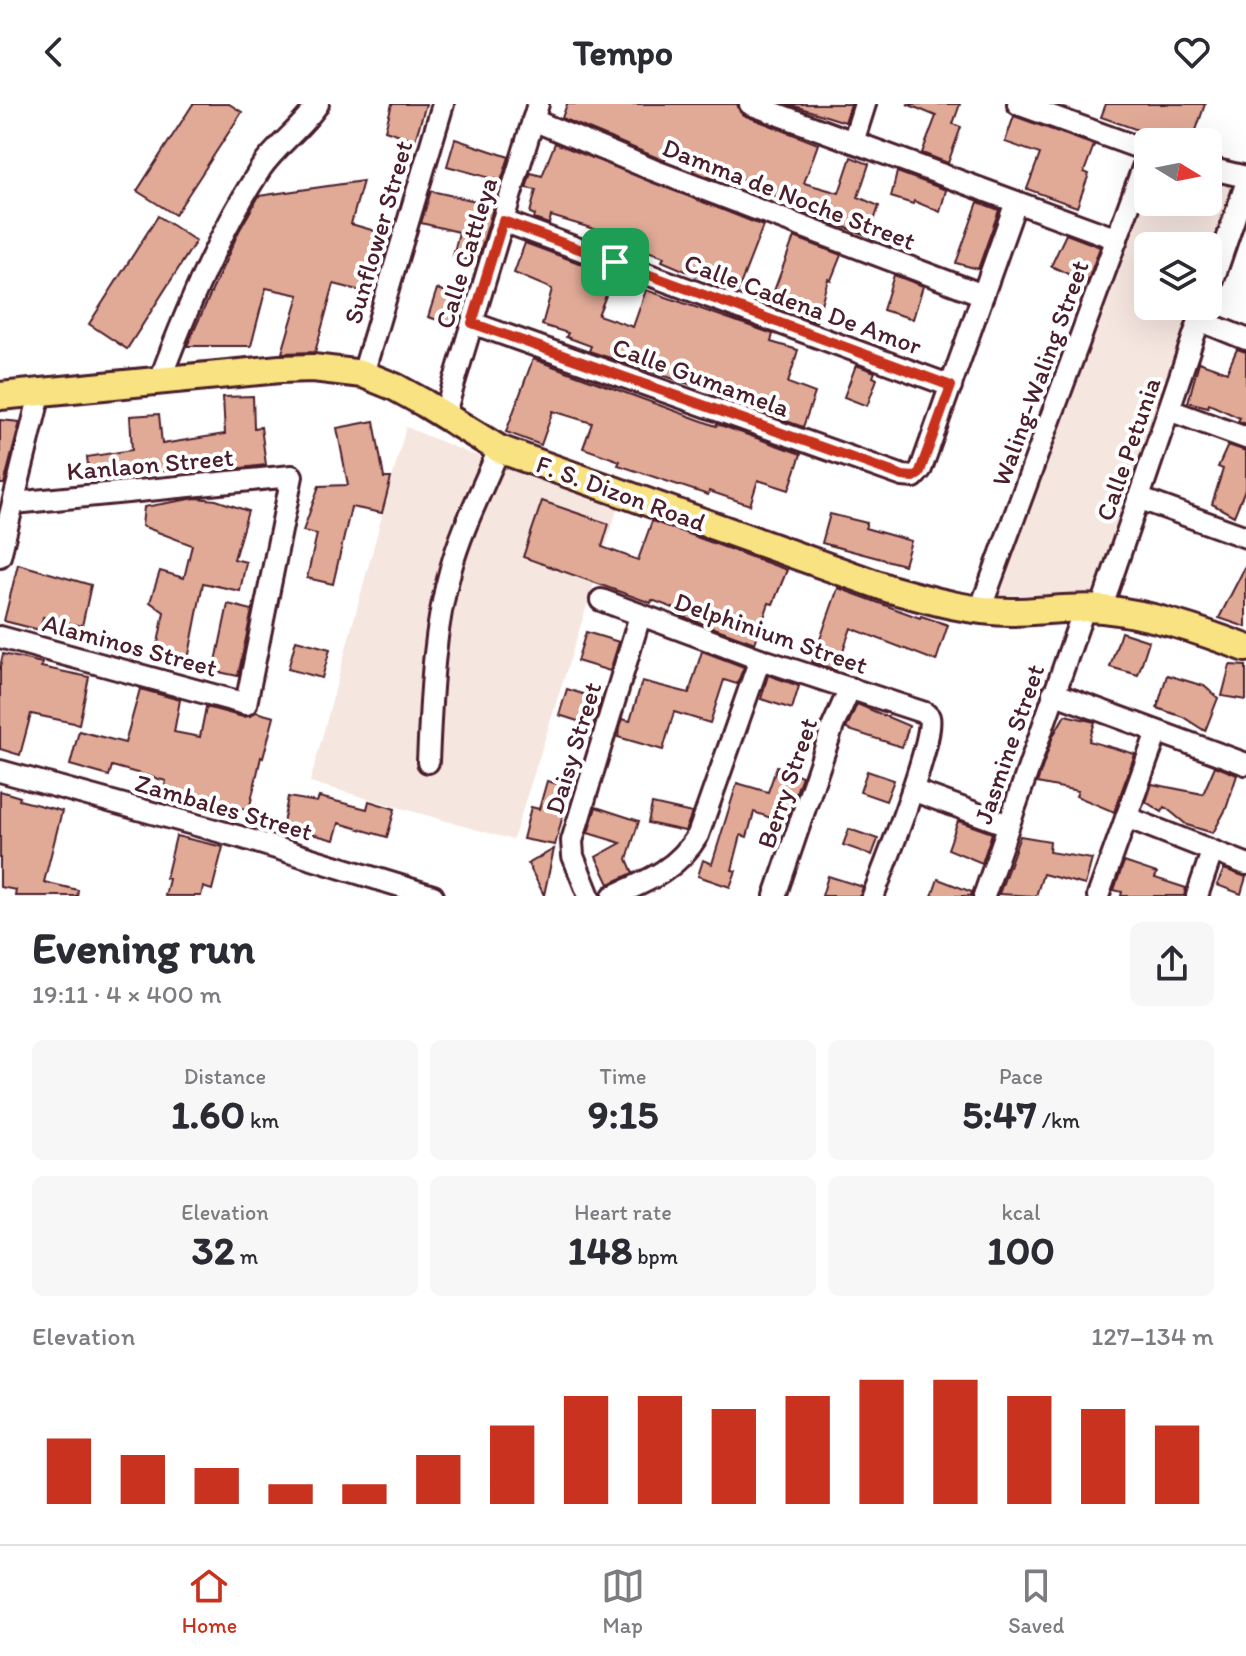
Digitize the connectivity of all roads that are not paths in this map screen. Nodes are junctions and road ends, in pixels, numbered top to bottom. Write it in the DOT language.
graph roads {
  1 [pos="318,104"];
  2 [pos="443,104"];
  3 [pos="750,104"];
  4 [pos="865,104"];
  5 [pos="1018,104"];
  6 [pos="535,112"];
  7 [pos="853,142"];
  8 [pos="1134,148"];
  9 [pos="1222,171"];
  10 [pos="1246,177"];
  11 [pos="1246,184"];
  12 [pos="1134,192"];
  13 [pos="1016,202"];
  14 [pos="503,221"];
  15 [pos="1238,234"];
  16 [pos="1117,239"];
  17 [pos="1222,267"];
  18 [pos="983,295"];
  19 [pos="1200,320"];
  20 [pos="1214,320"];
  21 [pos="472,323"];
  22 [pos="1246,339"];
  23 [pos="363,374"];
  24 [pos="160,380"];
  25 [pos="951,386"];
  26 [pos="40,394"];
  27 [pos="0,396"];
  28 [pos="1169,410"];
  29 [pos="444,416"];
  30 [pos="1246,438"];
  31 [pos="499,449"];
  32 [pos="1138,498"];
  33 [pos="14,503"];
  34 [pos="1246,537"];
  35 [pos="0,556"];
  36 [pos="601,600"];
  37 [pos="1092,609"];
  38 [pos="980,610"];
  39 [pos="640,616"];
  40 [pos="0,637"];
  41 [pos="1246,648"];
  42 [pos="760,659"];
  43 [pos="850,688"];
  44 [pos="1053,693"];
  45 [pos="246,704"];
  46 [pos="1157,732"];
  47 [pos="428,762"];
  48 [pos="1246,764"];
  49 [pos="0,771"];
  50 [pos="912,790"];
  51 [pos="1126,817"];
  52 [pos="1008,825"];
  53 [pos="1212,852"];
  54 [pos="1246,864"];
  55 [pos="433,896"];
  56 [pos="589,896"];
  57 [pos="613,896"];
  58 [pos="775,896"];
  59 [pos="873,896"];
  60 [pos="984,896"];
  61 [pos="1098,896"];
  62 [pos="1197,896"];
  1 -- 24 [label="street"];
  2 -- 23 [label="street, Sunflower Street"];
  3 -- 7 [label="street"];
  4 -- 7 [label="street"];
  5 -- 8 [label="street"];
  6 -- 14 [label="street, Calle Cattleya"];
  6 -- 18 [label="street, Damma de Noche Street"];
  7 -- 13 [label="street"];
  9 -- 10 [label="street"];
  11 -- 15 [label="street"];
  12 -- 16 [label="street, Waling-Waling Street"];
  13 -- 16 [label="street"];
  13 -- 18 [label="street"];
  14 -- 21 [label="street, Calle Cattleya"];
  14 -- 25 [label="street, Calle Cadena De Amor"];
  15 -- 17 [label="street"];
  16 -- 38 [label="street, Waling-Waling Street"];
  18 -- 25 [label="street"];
  19 -- 28 [label="street, Calle Petunia"];
  20 -- 22 [label="street"];
  21 -- 25 [label="street, Calle Gumamela"];
  21 -- 29 [label="street, Calle Cattleya"];
  23 -- 24 [label="main road, F. S. Dizon Road"];
  23 -- 29 [label="main road, F. S. Dizon Road"];
  24 -- 26 [label="main road, F. S. Dizon Road"];
  26 -- 27 [label="main road, F. S. Dizon Road"];
  26 -- 33 [label="street"];
  28 -- 30 [label="street"];
  28 -- 32 [label="street, Calle Petunia"];
  29 -- 31 [label="main road, F. S. Dizon Road"];
  31 -- 38 [label="main road, F. S. Dizon Road"];
  31 -- 47 [label="street"];
  32 -- 34 [label="street"];
  32 -- 37 [label="street, Calle Petunia"];
  33 -- 35 [label="street"];
  33 -- 45 [label="street, Kanlaon Street"];
  36 -- 39 [label="street, Delphinium Street"];
  37 -- 38 [label="main road, F. S. Dizon Road"];
  37 -- 41 [label="main road, F. S. Dizon Road"];
  37 -- 44 [label="street, Jasmine Street"];
  39 -- 42 [label="street, Delphinium Street"];
  39 -- 56 [label="street, Daisy Street"];
  40 -- 45 [label="street, Alaminos Street"];
  42 -- 43 [label="street, Delphinium Street"];
  42 -- 57 [label="street"];
  43 -- 50 [label="street, Delphinium Street"];
  43 -- 58 [label="street, Berry Street"];
  44 -- 46 [label="street"];
  44 -- 52 [label="street, Jasmine Street"];
  46 -- 48 [label="street"];
  46 -- 51 [label="street"];
  49 -- 55 [label="street, Zambales Street"];
  50 -- 52 [label="street"];
  50 -- 59 [label="street"];
  51 -- 53 [label="street"];
  51 -- 61 [label="street"];
  52 -- 60 [label="street, Jasmine Street"];
  53 -- 54 [label="street"];
  53 -- 62 [label="street"];
}
